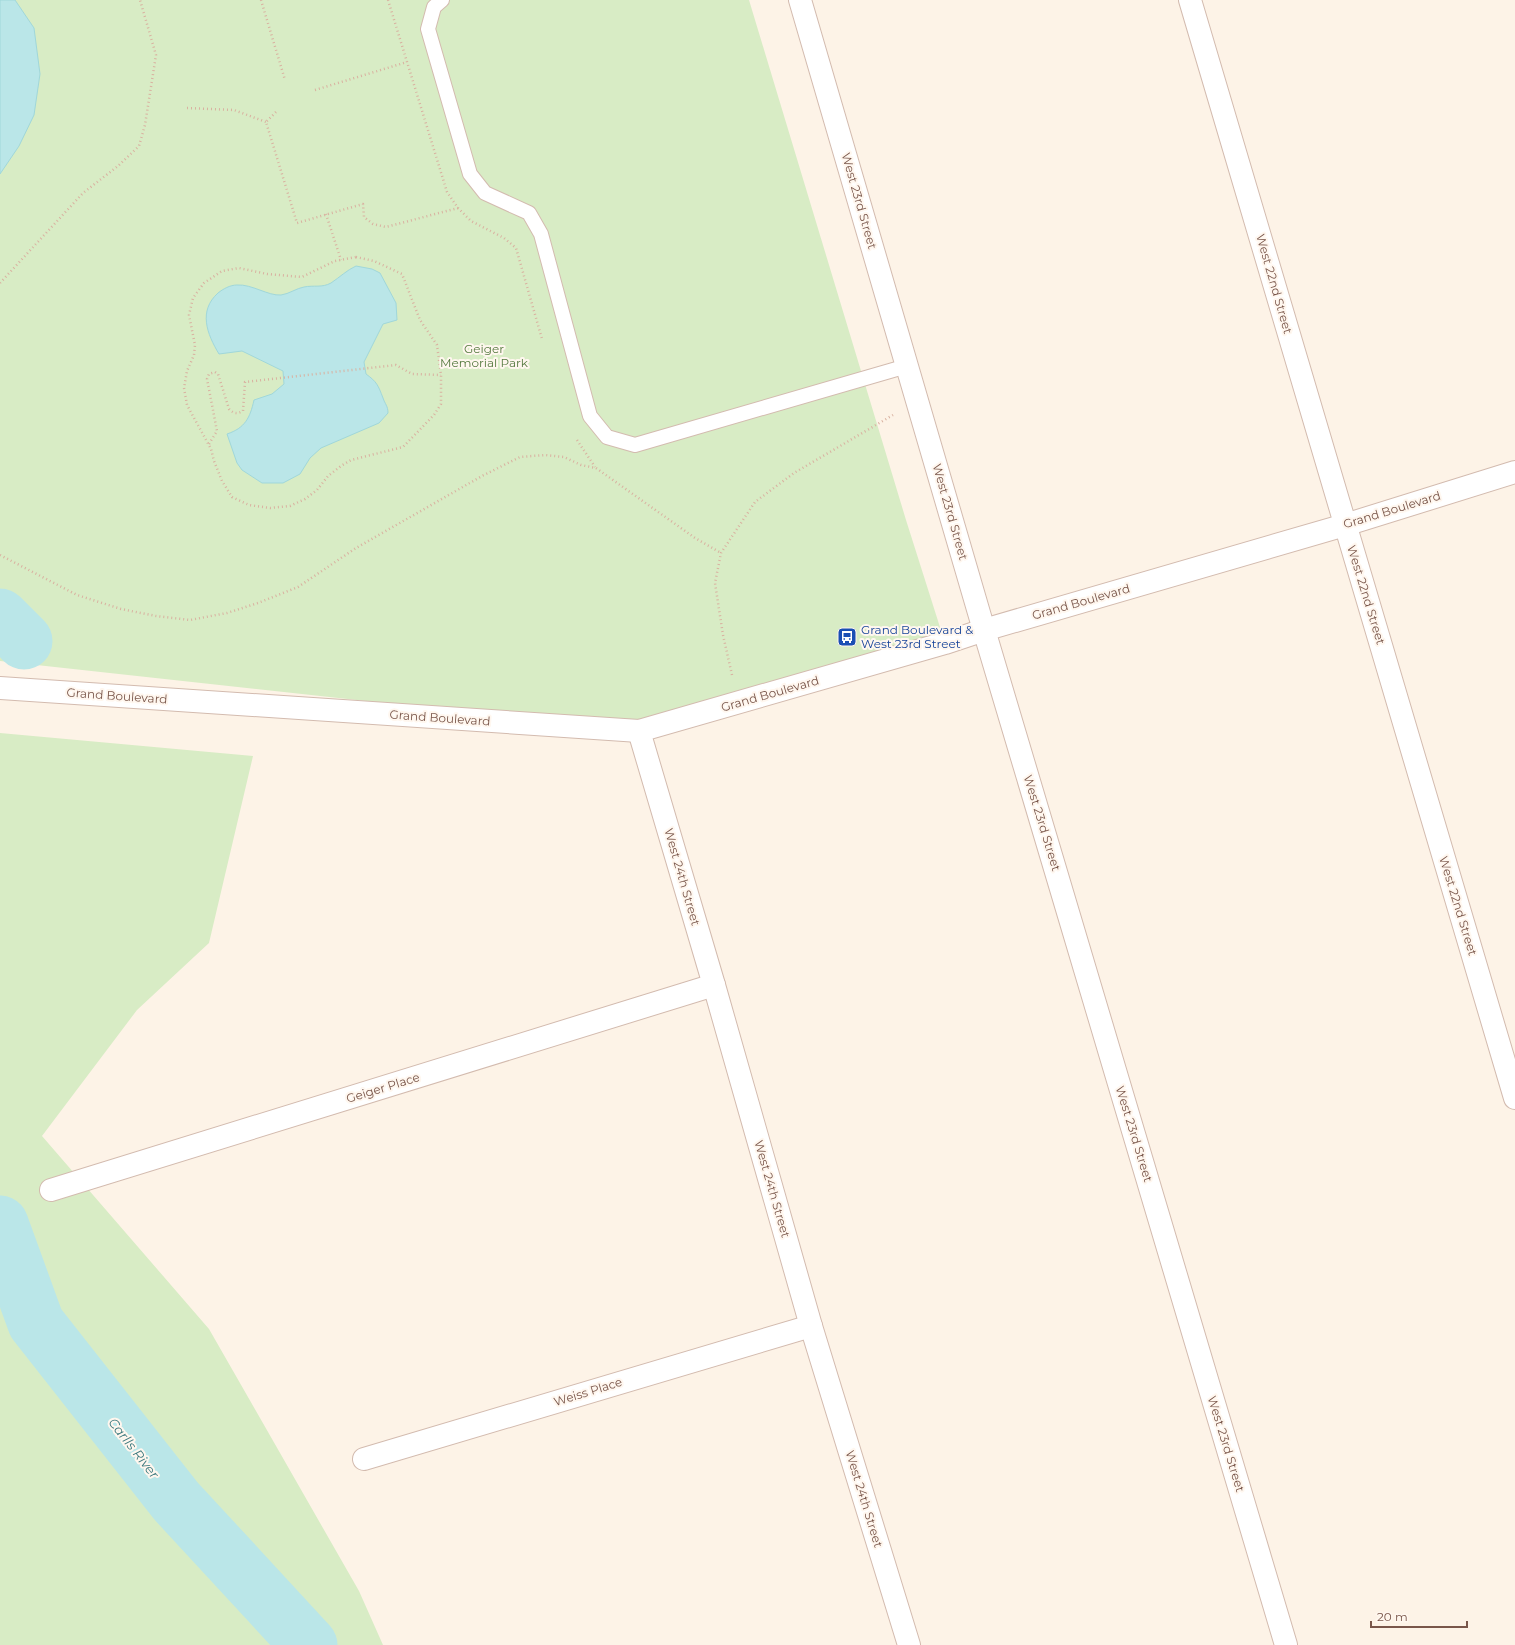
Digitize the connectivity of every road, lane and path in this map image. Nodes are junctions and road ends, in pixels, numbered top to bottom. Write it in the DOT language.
graph roads {
  1 [pos="140,0"];
  2 [pos="260,0"];
  3 [pos="388,0"];
  4 [pos="442,0"];
  5 [pos="800,0"];
  6 [pos="1190,0"];
  7 [pos="407,62"];
  8 [pos="285,80"];
  9 [pos="315,90"];
  10 [pos="187,108"];
  11 [pos="276,112"];
  12 [pos="266,122"];
  13 [pos="458,208"];
  14 [pos="326,214"];
  15 [pos="341,260"];
  16 [pos="0,283"];
  17 [pos="542,339"];
  18 [pos="907,366"];
  19 [pos="441,375"];
  20 [pos="917,401"];
  21 [pos="574,434"];
  22 [pos="209,444"];
  23 [pos="596,468"];
  24 [pos="1515,472"];
  25 [pos="1345,525"];
  26 [pos="721,553"];
  27 [pos="0,555"];
  28 [pos="984,630"];
  29 [pos="0,688"];
  30 [pos="739,703"];
  31 [pos="639,731"];
  32 [pos="714,985"];
  33 [pos="1515,1098"];
  34 [pos="51,1190"];
  35 [pos="812,1326"];
  36 [pos="364,1459"];
  37 [pos="909,1645"];
  38 [pos="1286,1645"];
  1 -- 16 [label="path"];
  2 -- 8 [label="path"];
  3 -- 7 [label="path"];
  4 -- 18 [label="lane"];
  5 -- 18 [label="street, West 23rd Street"];
  6 -- 25 [label="street, West 22nd Street"];
  7 -- 9 [label="path"];
  7 -- 13 [label="path"];
  10 -- 12 [label="path"];
  11 -- 12 [label="path"];
  12 -- 14 [label="path"];
  13 -- 14 [label="path"];
  13 -- 17 [label="path"];
  14 -- 15 [label="path"];
  15 -- 19 [label="path"];
  15 -- 22 [label="path"];
  18 -- 20 [label="street, West 23rd Street"];
  19 -- 22 [label="path"];
  19 -- 22 [label="path"];
  20 -- 26 [label="path"];
  20 -- 28 [label="street, West 23rd Street"];
  21 -- 23 [label="path"];
  23 -- 26 [label="path"];
  23 -- 27 [label="path"];
  24 -- 25 [label="street, Grand Boulevard"];
  25 -- 28 [label="street, Grand Boulevard"];
  25 -- 33 [label="street, West 22nd Street"];
  26 -- 30 [label="path"];
  28 -- 30 [label="street, Grand Boulevard"];
  28 -- 38 [label="street, West 23rd Street"];
  29 -- 31 [label="street, Grand Boulevard"];
  30 -- 31 [label="street, Grand Boulevard"];
  31 -- 32 [label="street, West 24th Street"];
  32 -- 34 [label="street, Geiger Place"];
  32 -- 35 [label="street, West 24th Street"];
  35 -- 36 [label="street, Weiss Place"];
  35 -- 37 [label="street, West 24th Street"];
}
